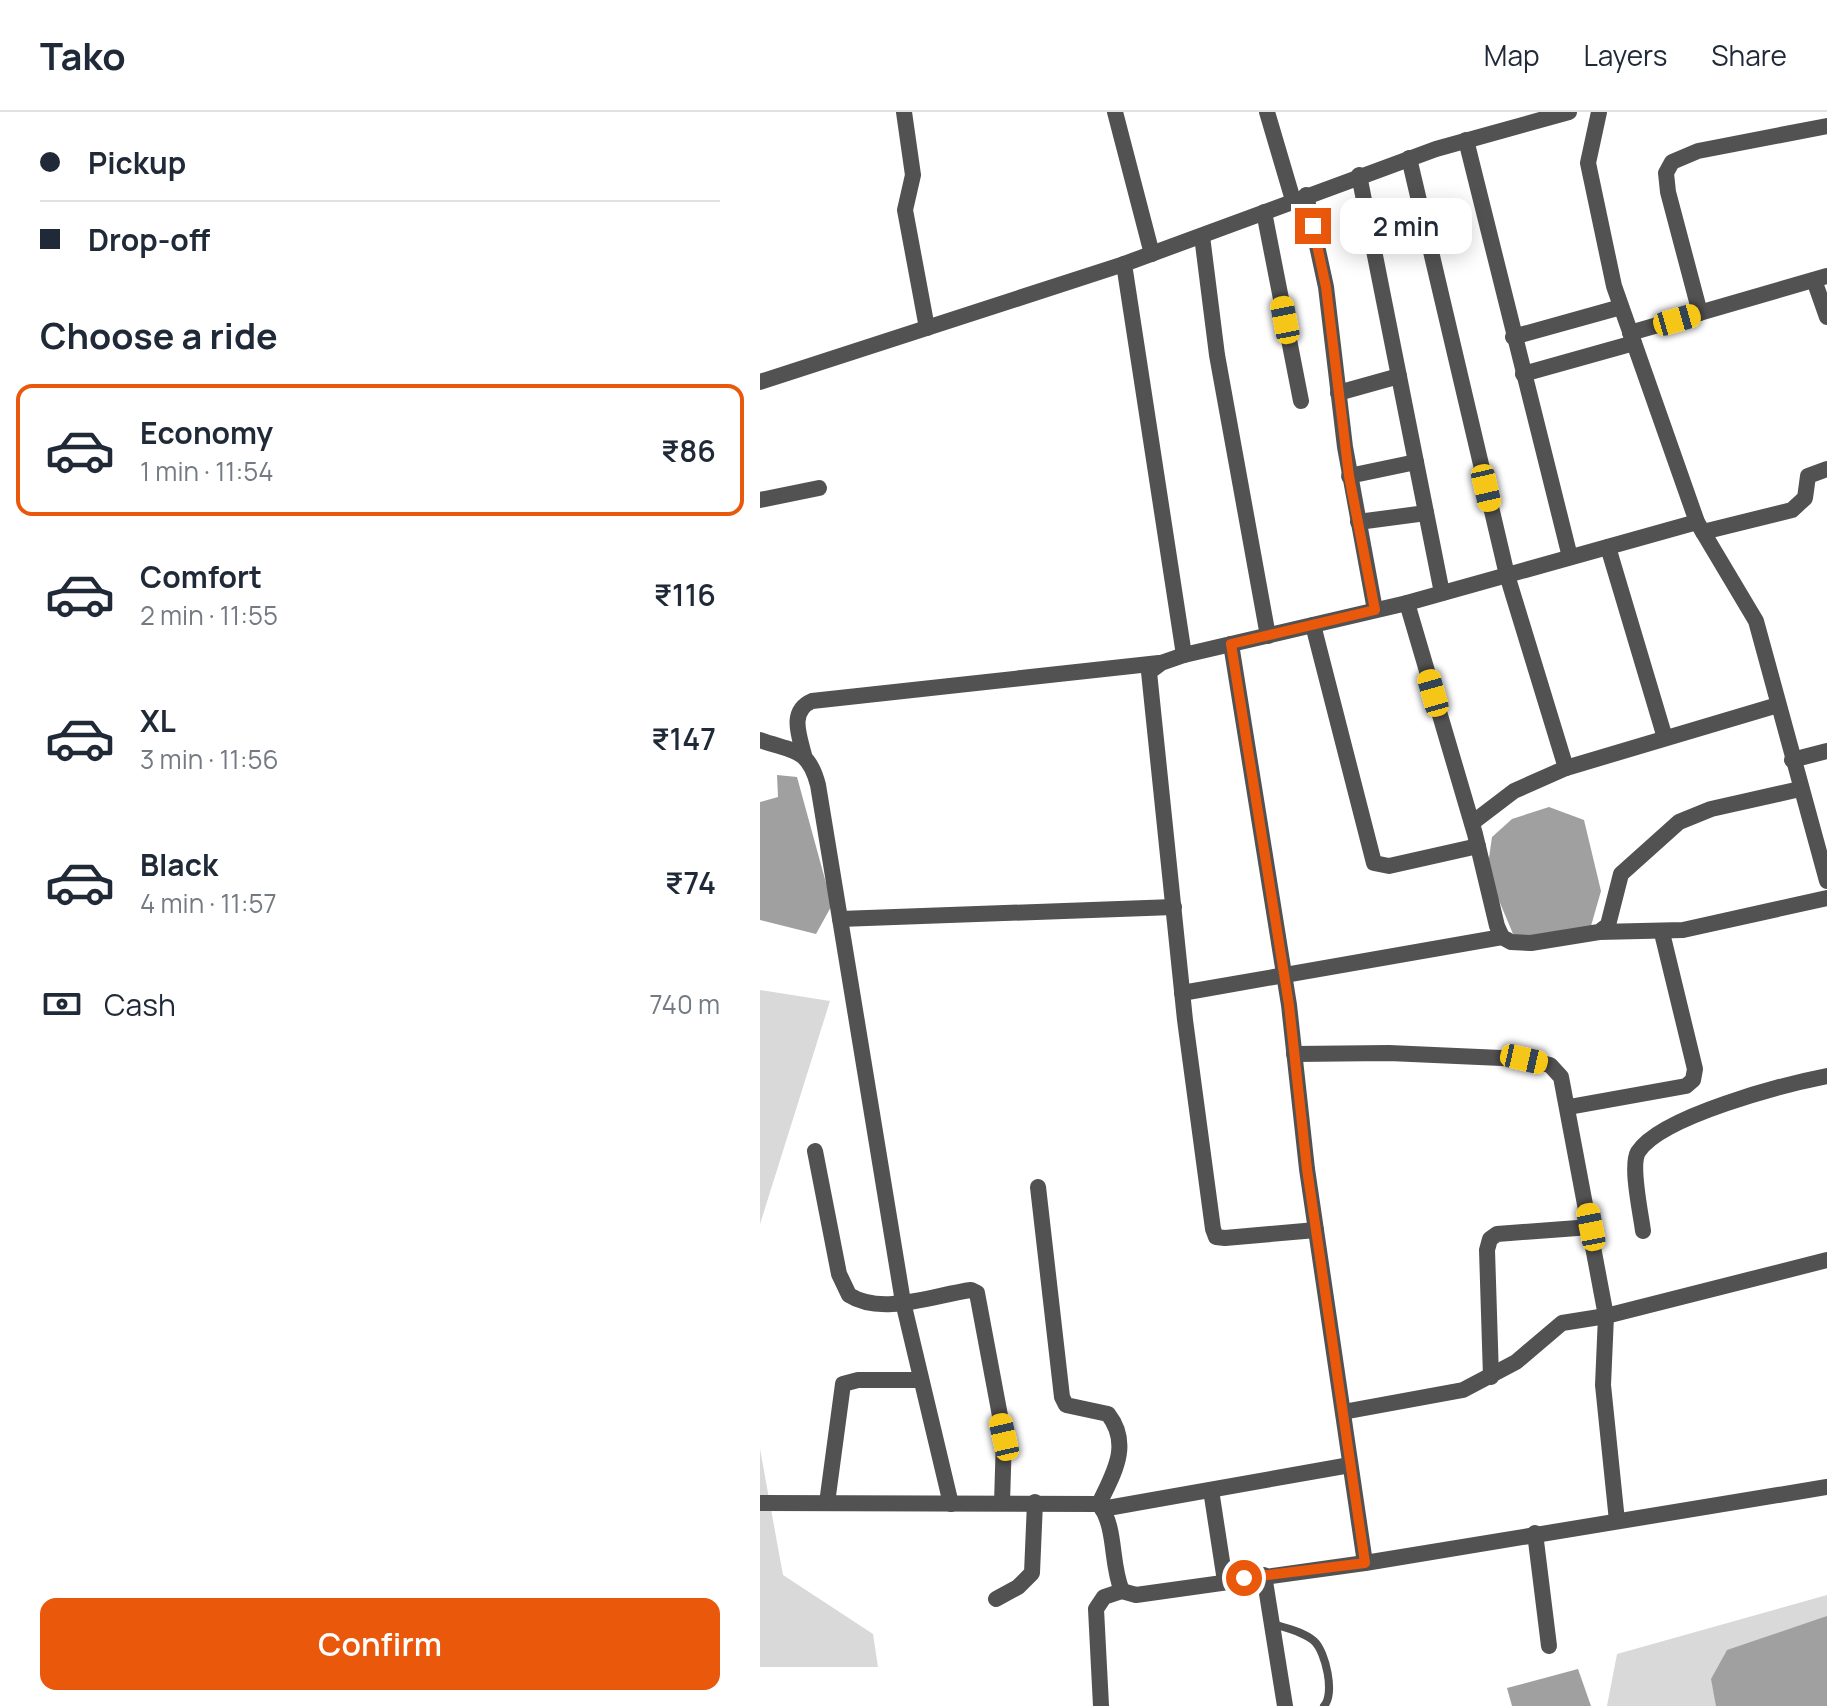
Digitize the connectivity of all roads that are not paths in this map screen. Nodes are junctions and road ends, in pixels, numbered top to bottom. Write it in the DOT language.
graph roads {
  1 [pos="904,112"];
  2 [pos="1115,112"];
  3 [pos="1267,112"];
  4 [pos="1569,112"];
  5 [pos="1599,112"];
  6 [pos="1827,126"];
  7 [pos="1466,140"];
  8 [pos="1409,158"];
  9 [pos="1359,175"];
  10 [pos="1295,193"];
  11 [pos="1264,212"];
  12 [pos="1202,236"];
  13 [pos="1152,254"];
  14 [pos="1124,264"];
  15 [pos="1820,278"];
  16 [pos="1621,307"];
  17 [pos="1700,313"];
  18 [pos="1827,317"];
  19 [pos="927,328"];
  20 [pos="1513,337"];
  21 [pos="1632,338"];
  22 [pos="1523,374"];
  23 [pos="1399,376"];
  24 [pos="760,382"];
  25 [pos="1338,393"];
  26 [pos="1301,401"];
  27 [pos="1416,462"];
  28 [pos="1827,469"];
  29 [pos="1349,476"];
  30 [pos="819,488"];
  31 [pos="760,500"];
  32 [pos="1426,513"];
  33 [pos="1358,522"];
  34 [pos="1700,527"];
  35 [pos="1608,547"];
  36 [pos="1570,557"];
  37 [pos="1507,575"];
  38 [pos="1442,593"];
  39 [pos="1407,603"];
  40 [pos="1375,610"];
  41 [pos="1313,625"];
  42 [pos="1268,636"];
  43 [pos="1231,644"];
  44 [pos="1184,655"];
  45 [pos="1161,663"];
  46 [pos="1778,705"];
  47 [pos="1665,738"];
  48 [pos="760,740"];
  49 [pos="1827,751"];
  50 [pos="804,755"];
  51 [pos="1792,760"];
  52 [pos="1566,768"];
  53 [pos="1800,789"];
  54 [pos="1472,823"];
  55 [pos="1478,846"];
  56 [pos="1827,881"];
  57 [pos="1827,898"];
  58 [pos="1174,907"];
  59 [pos="840,919"];
  60 [pos="1599,932"];
  61 [pos="1662,933"];
  62 [pos="1502,937"];
  63 [pos="1285,977"];
  64 [pos="1182,993"];
  65 [pos="1294,1054"];
  66 [pos="1827,1076"];
  67 [pos="1569,1107"];
  68 [pos="815,1151"];
  69 [pos="1038,1187"];
  70 [pos="1591,1227"];
  71 [pos="1316,1230"];
  72 [pos="1643,1231"];
  73 [pos="1827,1260"];
  74 [pos="903,1302"];
  75 [pos="1606,1316"];
  76 [pos="1491,1377"];
  77 [pos="921,1380"];
  78 [pos="1343,1412"];
  79 [pos="1350,1465"];
  80 [pos="1827,1487"];
  81 [pos="1211,1490"];
  82 [pos="1035,1502"];
  83 [pos="760,1503"];
  84 [pos="827,1503"];
  85 [pos="1002,1503"];
  86 [pos="951,1504"];
  87 [pos="1100,1506"];
  88 [pos="1617,1521"];
  89 [pos="1535,1533"];
  90 [pos="1365,1563"];
  91 [pos="1264,1575"];
  92 [pos="1225,1581"];
  93 [pos="1122,1591"];
  94 [pos="996,1599"];
  95 [pos="1273,1623"];
  96 [pos="1549,1646"];
  97 [pos="1101,1706"];
  98 [pos="1285,1706"];
  99 [pos="1324,1706"];
  1 -- 19 [label="street"];
  2 -- 13 [label="street"];
  3 -- 10 [label="street"];
  4 -- 7 [label="street"];
  5 -- 16 [label="street"];
  6 -- 17 [label="street"];
  7 -- 8 [label="street"];
  7 -- 20 [label="street"];
  8 -- 9 [label="street"];
  8 -- 37 [label="street"];
  9 -- 10 [label="street"];
  9 -- 23 [label="street"];
  10 -- 11 [label="street"];
  10 -- 25 [label="street"];
  11 -- 12 [label="street"];
  11 -- 26 [label="street"];
  12 -- 13 [label="street"];
  12 -- 42 [label="street"];
  13 -- 14 [label="street"];
  14 -- 19 [label="street"];
  14 -- 44 [label="street"];
  15 -- 17 [label="street"];
  15 -- 18 [label="street"];
  16 -- 20 [label="street"];
  16 -- 21 [label="street"];
  17 -- 21 [label="street"];
  19 -- 24 [label="street"];
  20 -- 22 [label="street"];
  21 -- 22 [label="street"];
  21 -- 34 [label="street"];
  22 -- 36 [label="street"];
  23 -- 25 [label="street"];
  23 -- 27 [label="street"];
  25 -- 29 [label="street"];
  27 -- 29 [label="street"];
  27 -- 32 [label="street"];
  28 -- 34 [label="street"];
  29 -- 33 [label="street"];
  30 -- 31 [label="street"];
  32 -- 33 [label="street"];
  32 -- 38 [label="street"];
  33 -- 40 [label="street"];
  34 -- 35 [label="street"];
  34 -- 46 [label="street"];
  35 -- 36 [label="street"];
  35 -- 47 [label="street"];
  36 -- 37 [label="street"];
  37 -- 38 [label="street"];
  37 -- 52 [label="street"];
  38 -- 39 [label="street"];
  39 -- 40 [label="street"];
  39 -- 54 [label="street"];
  40 -- 41 [label="street"];
  41 -- 42 [label="street"];
  41 -- 55 [label="street"];
  42 -- 43 [label="street"];
  43 -- 44 [label="street"];
  43 -- 63 [label="street"];
  44 -- 45 [label="street"];
  45 -- 50 [label="street"];
  45 -- 58 [label="street"];
  46 -- 47 [label="street"];
  46 -- 51 [label="street"];
  47 -- 52 [label="street"];
  48 -- 50 [label="street"];
  49 -- 51 [label="street"];
  50 -- 59 [label="street"];
  51 -- 53 [label="street"];
  52 -- 54 [label="street"];
  53 -- 56 [label="street"];
  53 -- 60 [label="street"];
  54 -- 55 [label="street"];
  55 -- 62 [label="street"];
  57 -- 61 [label="street"];
  58 -- 59 [label="street"];
  58 -- 64 [label="street"];
  59 -- 74 [label="street"];
  60 -- 61 [label="street"];
  60 -- 62 [label="street"];
  61 -- 67 [label="street"];
  62 -- 63 [label="street"];
  63 -- 64 [label="street"];
  63 -- 65 [label="street"];
  64 -- 71 [label="street"];
  65 -- 67 [label="street"];
  65 -- 71 [label="street"];
  66 -- 72 [label="street"];
  67 -- 70 [label="street"];
  68 -- 74 [label="street"];
  69 -- 87 [label="street"];
  70 -- 75 [label="street"];
  70 -- 76 [label="street"];
  71 -- 78 [label="street"];
  73 -- 75 [label="street"];
  74 -- 77 [label="street"];
  74 -- 85 [label="street"];
  75 -- 76 [label="street"];
  75 -- 88 [label="street"];
  76 -- 78 [label="street"];
  77 -- 84 [label="street"];
  77 -- 86 [label="street"];
  78 -- 79 [label="street"];
  79 -- 81 [label="street"];
  79 -- 90 [label="street"];
  80 -- 88 [label="street"];
  81 -- 87 [label="street"];
  81 -- 92 [label="street"];
  82 -- 85 [label="street"];
  82 -- 87 [label="street"];
  82 -- 94 [label="street"];
  83 -- 84 [label="street"];
  84 -- 86 [label="street"];
  85 -- 86 [label="street"];
  87 -- 93 [label="street"];
  88 -- 89 [label="street"];
  89 -- 90 [label="street"];
  89 -- 96 [label="street"];
  90 -- 91 [label="street"];
  91 -- 92 [label="street"];
  91 -- 95 [label="street"];
  92 -- 93 [label="street"];
  93 -- 97 [label="street"];
  95 -- 98 [label="street"];
  95 -- 99 [label="lane"];
}
